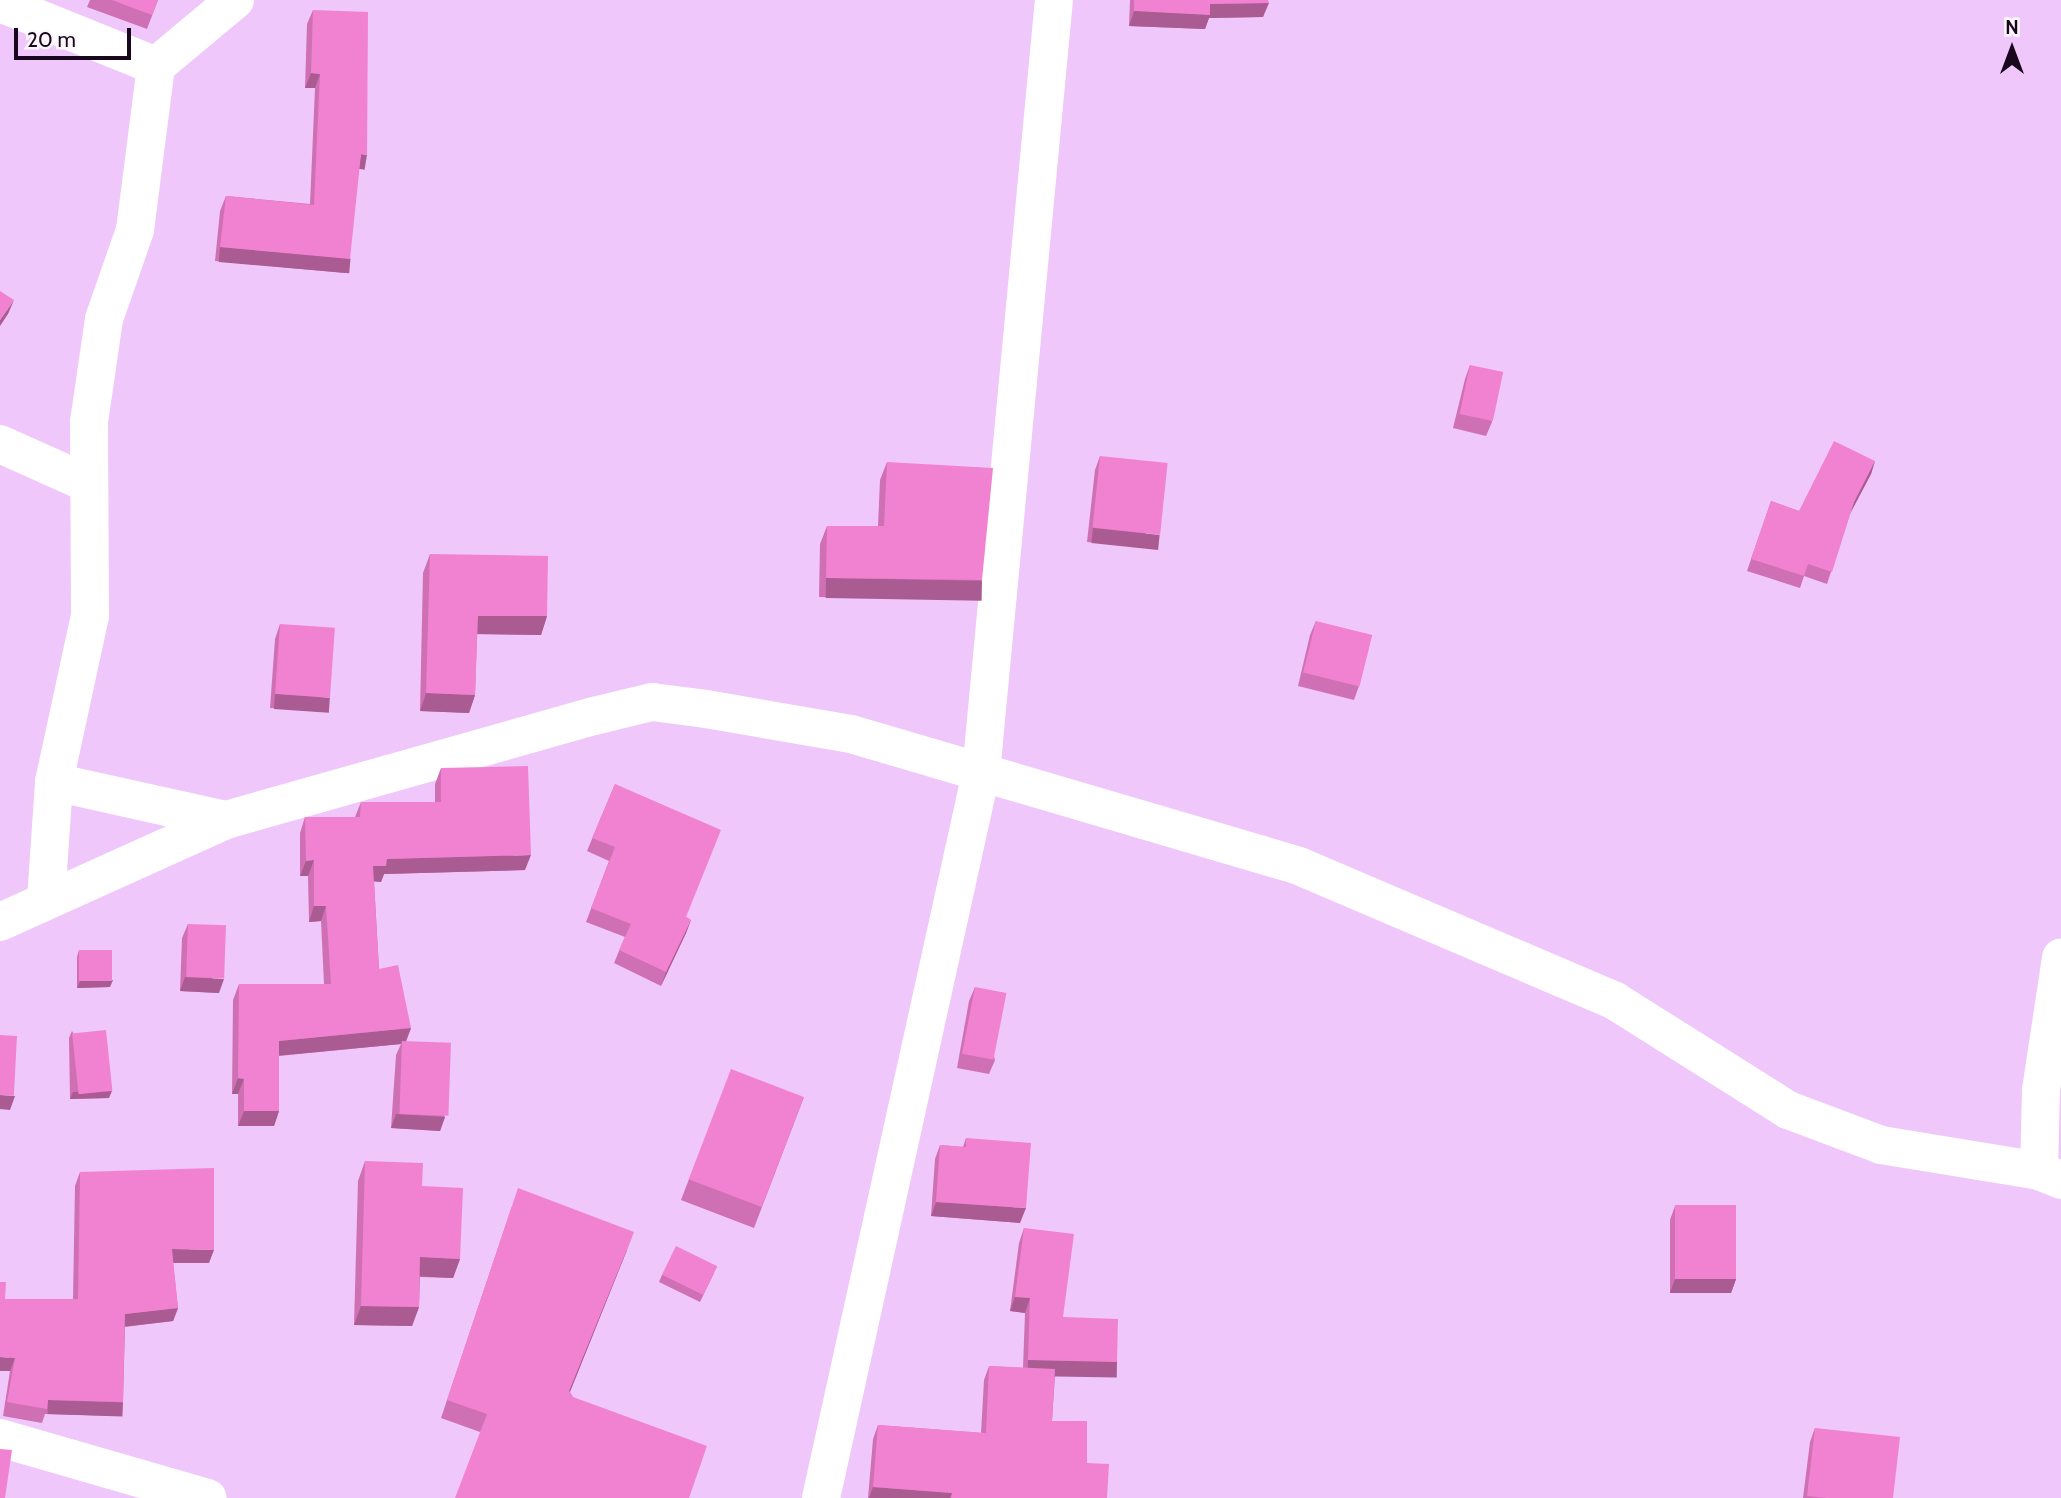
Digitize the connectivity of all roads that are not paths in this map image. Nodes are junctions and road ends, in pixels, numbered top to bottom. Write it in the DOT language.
graph roads {
  1 [pos="235,0"];
  2 [pos="1054,0"];
  3 [pos="0,3"];
  4 [pos="156,66"];
  5 [pos="0,444"];
  6 [pos="87,483"];
  7 [pos="981,773"];
  8 [pos="54,782"];
  9 [pos="226,820"];
  10 [pos="46,900"];
  11 [pos="0,922"];
  12 [pos="2061,958"];
  13 [pos="2050,1175"];
  14 [pos="0,1437"];
  15 [pos="166,1492"];
  16 [pos="208,1498"];
  17 [pos="821,1498"];
  1 -- 4 [label="street"];
  2 -- 7 [label="street"];
  3 -- 4 [label="street"];
  4 -- 6 [label="street"];
  5 -- 6 [label="street"];
  6 -- 8 [label="street"];
  7 -- 9 [label="street"];
  7 -- 13 [label="street"];
  7 -- 17 [label="street"];
  8 -- 9 [label="street"];
  8 -- 10 [label="street"];
  9 -- 10 [label="street"];
  10 -- 11 [label="street"];
  12 -- 13 [label="street"];
  14 -- 15 [label="street"];
  15 -- 16 [label="street"];
}
